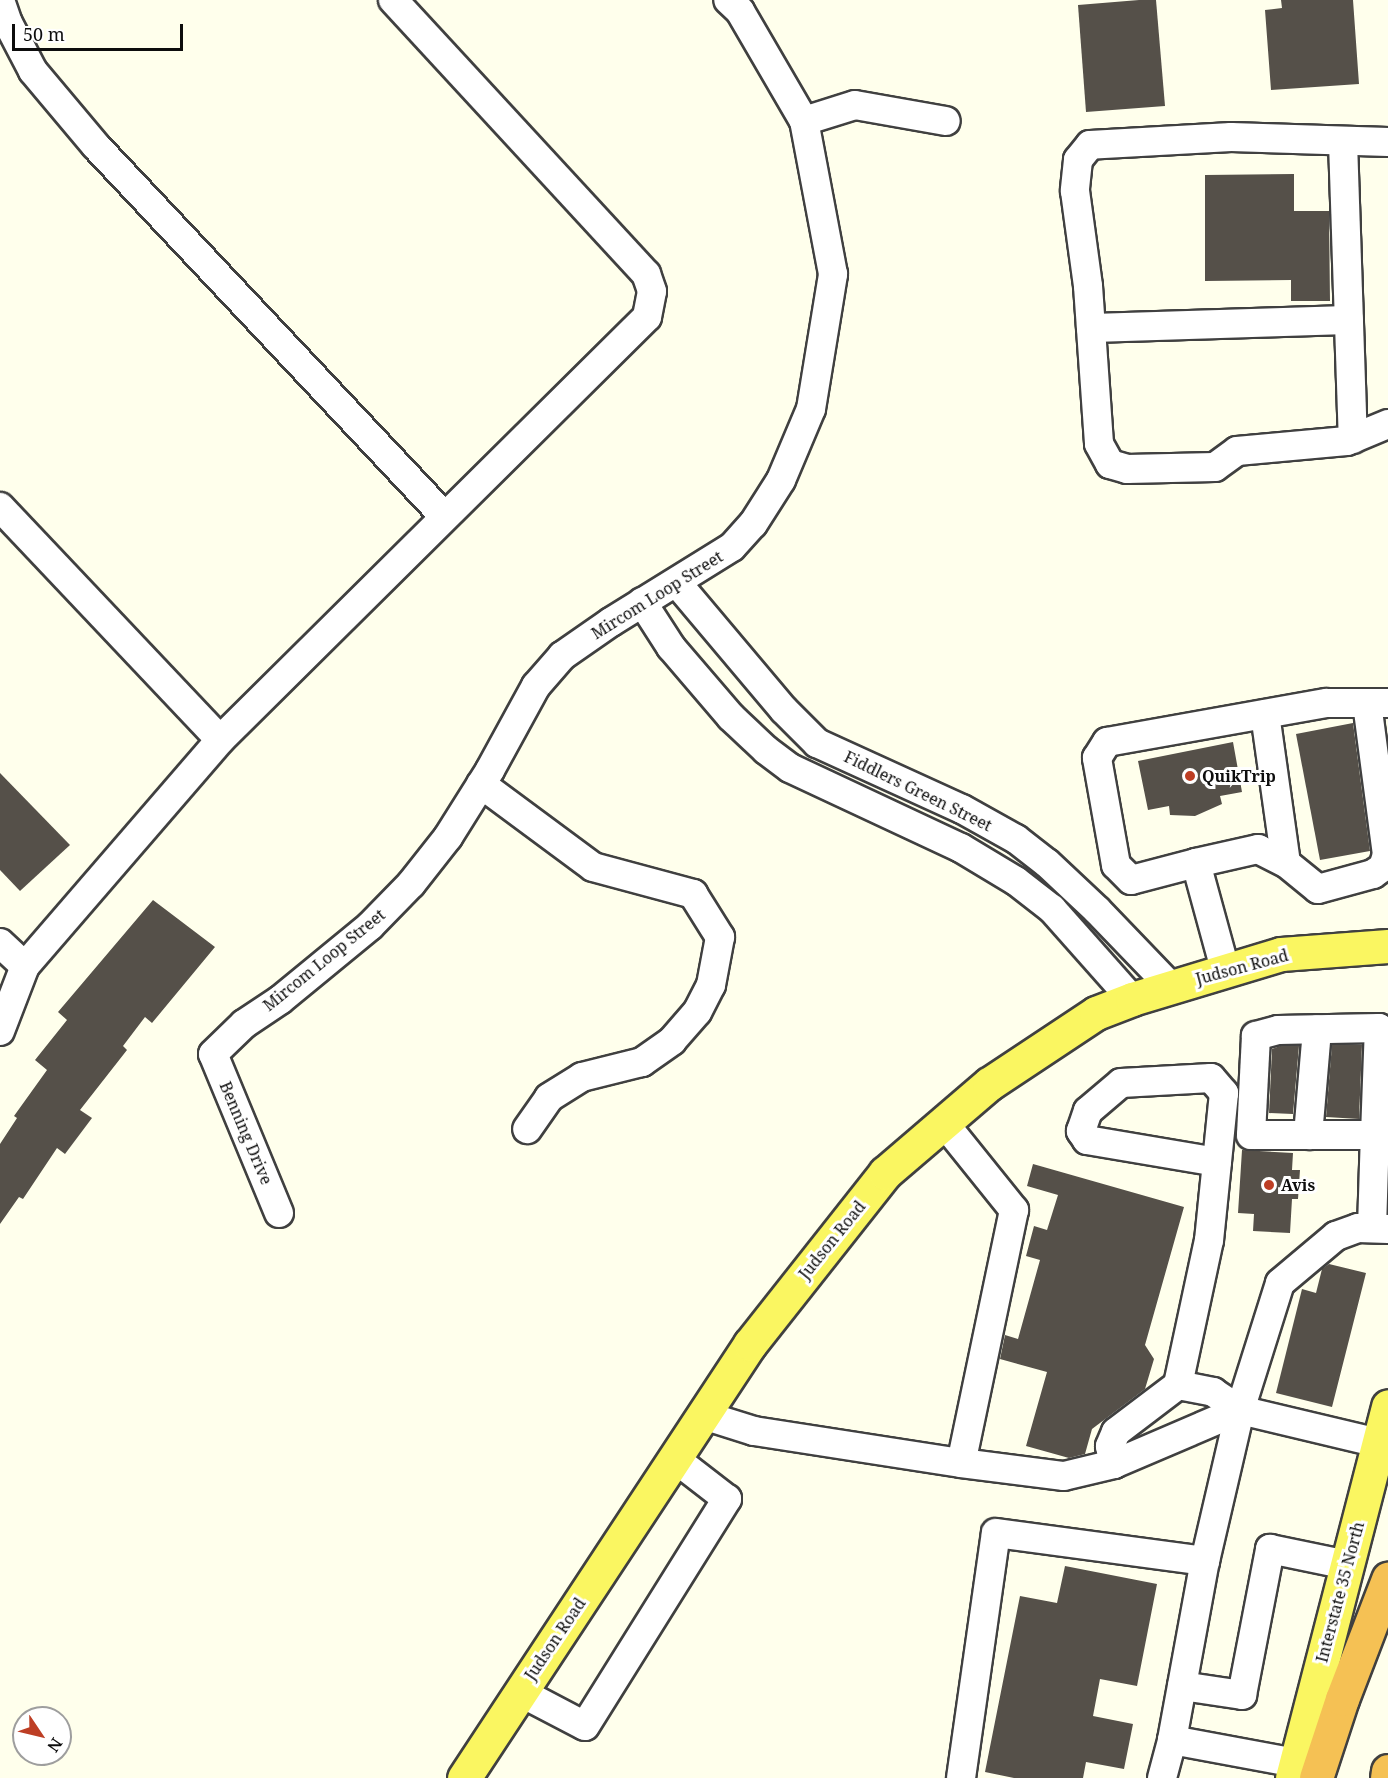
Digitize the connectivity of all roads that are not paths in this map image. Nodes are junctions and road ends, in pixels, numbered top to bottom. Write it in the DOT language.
graph roads {
  1 [pos="0,0"];
  2 [pos="393,0"];
  3 [pos="742,4"];
  4 [pos="804,121"];
  5 [pos="946,121"];
  6 [pos="1343,142"];
  7 [pos="1388,142"];
  8 [pos="1349,320"];
  9 [pos="1091,328"];
  10 [pos="1388,424"];
  11 [pos="1353,439"];
  12 [pos="0,507"];
  13 [pos="445,517"];
  14 [pos="677,584"];
  15 [pos="642,602"];
  16 [pos="1378,703"];
  17 [pos="1264,714"];
  18 [pos="220,740"];
  19 [pos="482,784"];
  20 [pos="1196,863"];
  21 [pos="1286,863"];
  22 [pos="0,943"];
  23 [pos="1388,946"];
  24 [pos="25,966"];
  25 [pos="1225,969"];
  26 [pos="1171,987"];
  27 [pos="1132,999"];
  28 [pos="1317,1029"];
  29 [pos="0,1031"];
  30 [pos="213,1054"];
  31 [pos="944,1123"];
  32 [pos="527,1129"];
  33 [pos="1308,1135"];
  34 [pos="1376,1135"];
  35 [pos="1217,1162"];
  36 [pos="279,1213"];
  37 [pos="1380,1229"];
  38 [pos="1178,1385"];
  39 [pos="1388,1406"];
  40 [pos="1240,1410"];
  41 [pos="703,1415"];
  42 [pos="1378,1443"];
  43 [pos="674,1458"];
  44 [pos="961,1463"];
  45 [pos="1114,1464"];
  46 [pos="1205,1561"];
  47 [pos="1347,1565"];
  48 [pos="1388,1579"];
  49 [pos="1182,1686"];
  50 [pos="520,1692"];
  51 [pos="1172,1740"];
  52 [pos="1388,1771"];
  53 [pos="1301,1773"];
  54 [pos="464,1778"];
  55 [pos="961,1778"];
  56 [pos="1162,1778"];
  57 [pos="1387,1778"];
  1 -- 13 [label="street"];
  2 -- 13 [label="street"];
  3 -- 4 [label="street, Mircom Loop Street"];
  4 -- 5 [label="street"];
  4 -- 14 [label="street, Mircom Loop Street"];
  6 -- 7 [label="street"];
  6 -- 8 [label="street"];
  6 -- 9 [label="street"];
  8 -- 9 [label="street"];
  8 -- 11 [label="street"];
  9 -- 11 [label="street"];
  10 -- 11 [label="street"];
  12 -- 18 [label="street"];
  13 -- 18 [label="street"];
  14 -- 15 [label="street, Mircom Loop Street"];
  14 -- 26 [label="street, Fiddlers Green Street"];
  15 -- 19 [label="street, Mircom Loop Street"];
  15 -- 27 [label="street, Fiddlers Green Street"];
  16 -- 17 [label="street"];
  16 -- 21 [label="street"];
  17 -- 20 [label="street"];
  17 -- 21 [label="street"];
  18 -- 24 [label="street"];
  19 -- 30 [label="street, Mircom Loop Street"];
  19 -- 32 [label="street"];
  20 -- 21 [label="street"];
  20 -- 25 [label="street"];
  22 -- 24 [label="street"];
  23 -- 25 [label="main road, Judson Road"];
  24 -- 29 [label="street"];
  25 -- 26 [label="main road, Judson Road"];
  26 -- 27 [label="main road, Judson Road"];
  27 -- 31 [label="main road, Judson Road"];
  28 -- 33 [label="street"];
  28 -- 33 [label="street"];
  28 -- 34 [label="street"];
  30 -- 36 [label="street, Benning Drive"];
  31 -- 41 [label="main road, Judson Road"];
  31 -- 44 [label="street"];
  33 -- 34 [label="street"];
  34 -- 37 [label="street"];
  35 -- 35 [label="street"];
  35 -- 38 [label="street"];
  37 -- 40 [label="street"];
  38 -- 40 [label="street"];
  38 -- 45 [label="street"];
  39 -- 42 [label="main road, Interstate 35 North"];
  40 -- 42 [label="street"];
  40 -- 45 [label="street"];
  40 -- 46 [label="street"];
  41 -- 43 [label="main road, Judson Road"];
  41 -- 44 [label="street"];
  42 -- 47 [label="main road, Interstate 35 North"];
  43 -- 50 [label="main road, Judson Road"];
  43 -- 50 [label="street"];
  44 -- 45 [label="street"];
  46 -- 49 [label="street"];
  46 -- 55 [label="street"];
  47 -- 49 [label="street"];
  47 -- 53 [label="main road, Interstate 35 North"];
  48 -- 53 [label="highway"];
  49 -- 51 [label="street"];
  50 -- 54 [label="main road, Judson Road"];
  51 -- 53 [label="street"];
  51 -- 56 [label="street"];
  52 -- 57 [label="highway"];
}
